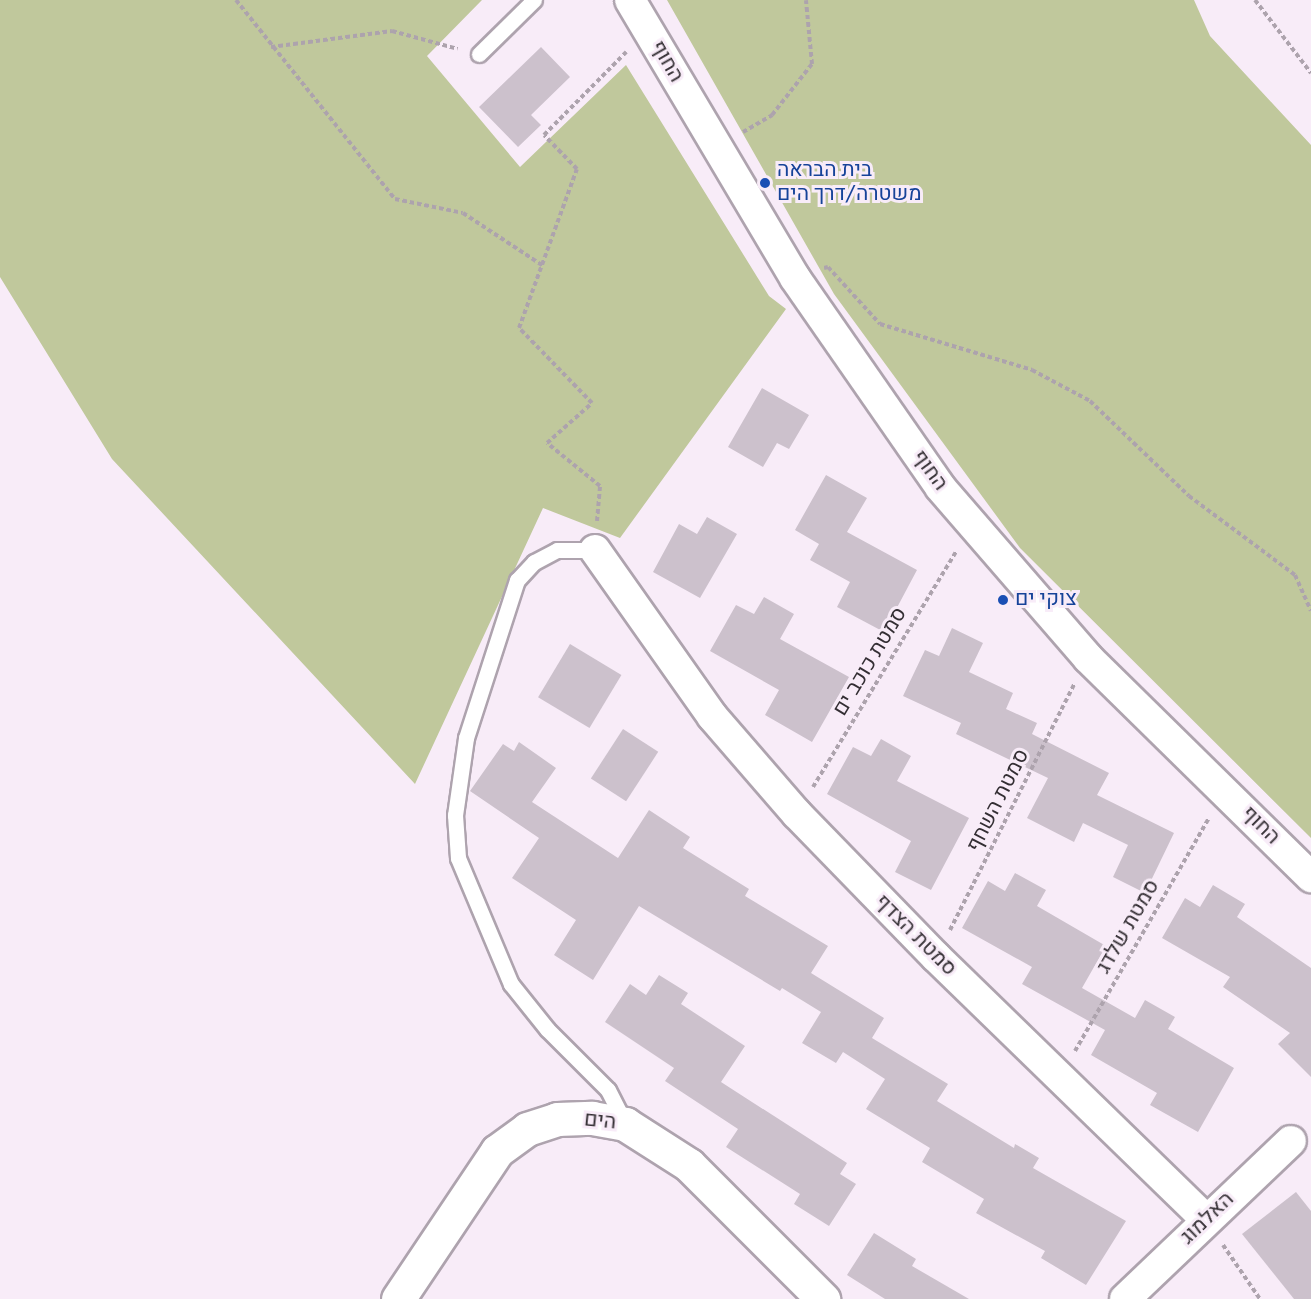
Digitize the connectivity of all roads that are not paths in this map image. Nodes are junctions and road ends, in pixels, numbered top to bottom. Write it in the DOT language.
graph roads {
  1 [pos="534,0"];
  2 [pos="630,0"];
  3 [pos="479,54"];
  4 [pos="595,550"];
  5 [pos="1311,877"];
  6 [pos="625,1124"];
  7 [pos="1291,1141"];
  8 [pos="1206,1220"];
  9 [pos="398,1299"];
  10 [pos="823,1299"];
  11 [pos="1125,1299"];
  1 -- 3 [label="lane"];
  2 -- 5 [label="street, החוף"];
  4 -- 6 [label="lane"];
  4 -- 8 [label="street, סמטת הצדף"];
  6 -- 9 [label="street, הים"];
  6 -- 10 [label="street, הים"];
  7 -- 8 [label="street, האלמוג"];
  8 -- 11 [label="street, האלמוג"];
}
